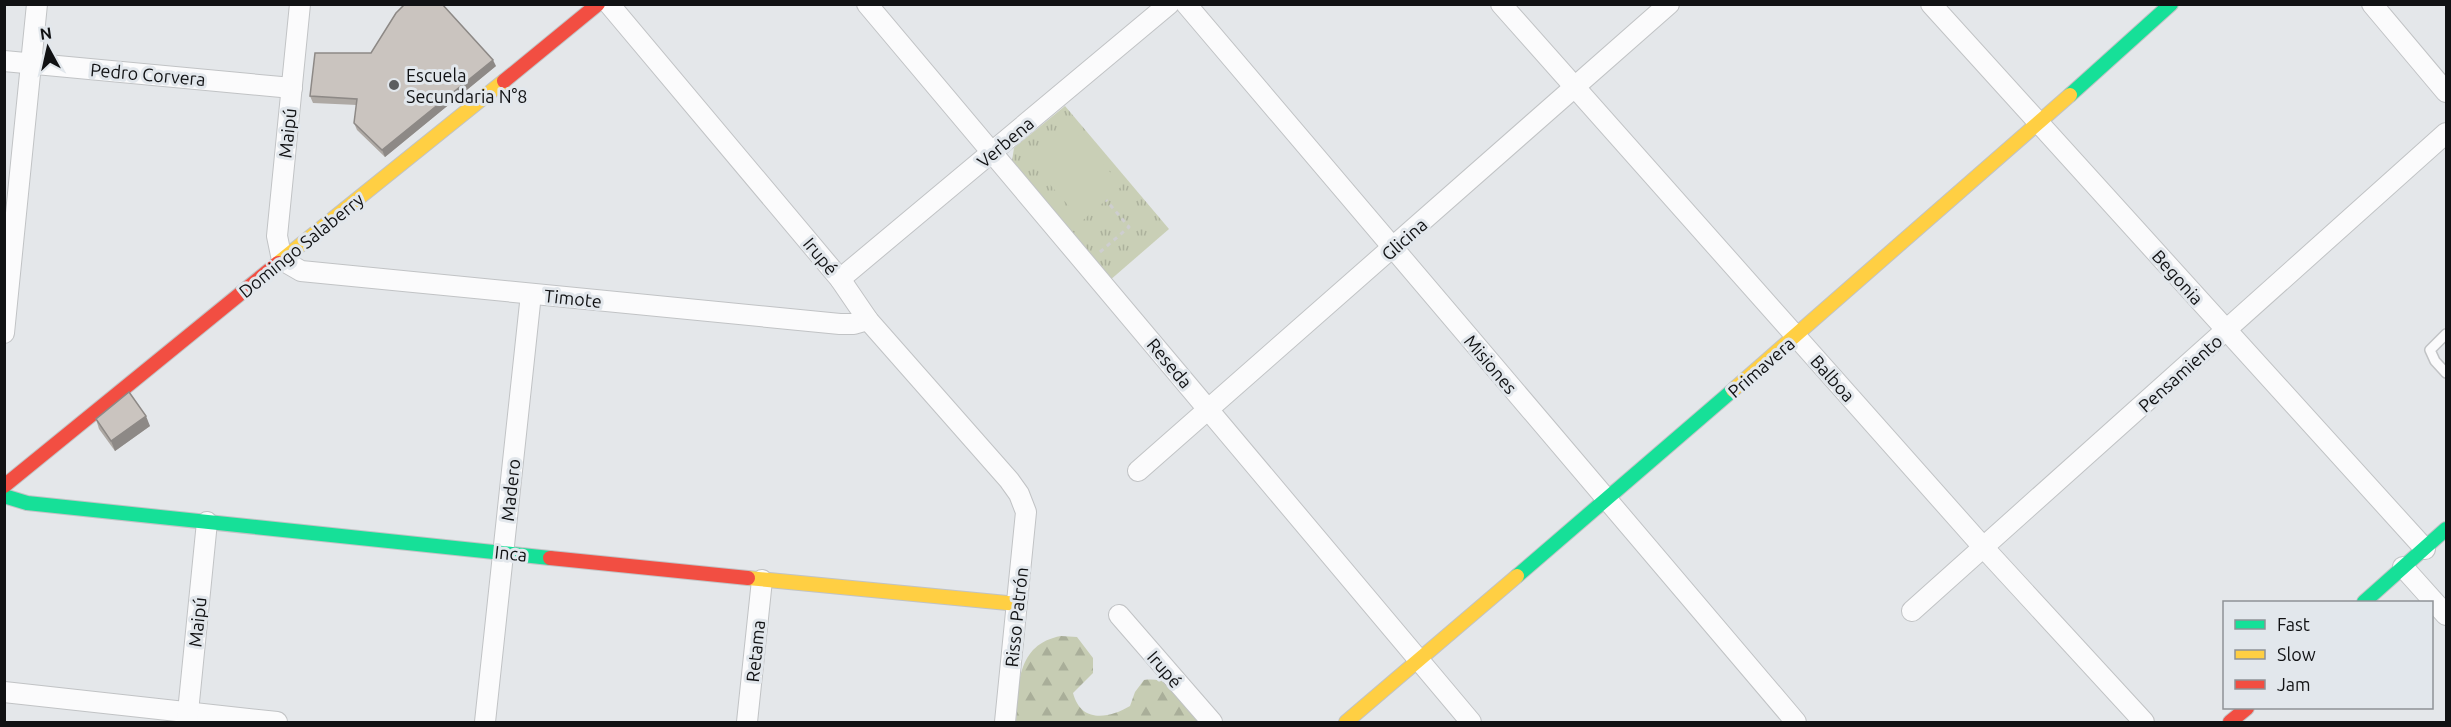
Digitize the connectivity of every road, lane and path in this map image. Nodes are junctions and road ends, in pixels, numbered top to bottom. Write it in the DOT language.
graph roads {
  1 [pos="37,4"];
  2 [pos="300,4"];
  3 [pos="598,4"];
  4 [pos="609,4"];
  5 [pos="867,4"];
  6 [pos="1168,4"];
  7 [pos="1186,4"];
  8 [pos="1500,4"];
  9 [pos="1669,4"];
  10 [pos="1931,4"];
  11 [pos="2171,4"];
  12 [pos="2372,4"];
  13 [pos="4,61"];
  14 [pos="31,63"];
  15 [pos="292,87"];
  16 [pos="1575,87"];
  17 [pos="2446,92"];
  18 [pos="2038,125"];
  19 [pos="2446,133"];
  20 [pos="992,153"];
  21 [pos="1106,200"];
  22 [pos="1394,248"];
  23 [pos="282,260"];
  24 [pos="1086,264"];
  25 [pos="840,279"];
  26 [pos="531,294"];
  27 [pos="868,320"];
  28 [pos="2227,331"];
  29 [pos="4,333"];
  30 [pos="2446,334"];
  31 [pos="1796,336"];
  32 [pos="2446,373"];
  33 [pos="1209,409"];
  34 [pos="1138,471"];
  35 [pos="4,486"];
  36 [pos="4,496"];
  37 [pos="1606,501"];
  38 [pos="1026,512"];
  39 [pos="207,522"];
  40 [pos="2446,530"];
  41 [pos="1984,548"];
  42 [pos="2425,549"];
  43 [pos="503,553"];
  44 [pos="2403,567"];
  45 [pos="762,580"];
  46 [pos="2366,601"];
  47 [pos="1018,604"];
  48 [pos="1912,611"];
  49 [pos="1119,615"];
  50 [pos="2446,615"];
  51 [pos="1418,660"];
  52 [pos="4,692"];
  53 [pos="2246,709"];
  54 [pos="187,718"];
  55 [pos="277,723"];
  56 [pos="485,723"];
  57 [pos="747,723"];
  58 [pos="1005,723"];
  59 [pos="1212,723"];
  60 [pos="1346,723"];
  61 [pos="1471,723"];
  62 [pos="1796,723"];
  63 [pos="2144,723"];
  64 [pos="2230,723"];
  1 -- 14 [label="street"];
  2 -- 15 [label="street, Maipú"];
  3 -- 23 [label="street, Domingo Salaberry"];
  4 -- 25 [label="street, Irupé"];
  5 -- 20 [label="street, Reseda"];
  6 -- 20 [label="street, Verbena"];
  7 -- 22 [label="street, Misiones"];
  8 -- 16 [label="street, Balboa"];
  9 -- 16 [label="street, Glicina"];
  10 -- 18 [label="street, Begonia"];
  11 -- 18 [label="street, Primavera"];
  12 -- 17 [label="street"];
  13 -- 14 [label="street, Pedro Corvera"];
  14 -- 15 [label="street, Pedro Corvera"];
  14 -- 29 [label="street"];
  15 -- 23 [label="street, Maipú"];
  16 -- 22 [label="street, Glicina"];
  16 -- 31 [label="street, Balboa"];
  18 -- 28 [label="street, Begonia"];
  18 -- 31 [label="street, Primavera"];
  19 -- 28 [label="street, Pensamiento"];
  20 -- 24 [label="street, Reseda"];
  20 -- 25 [label="street, Verbena"];
  21 -- 24 [label="path"];
  22 -- 33 [label="street, Glicina"];
  22 -- 37 [label="street, Misiones"];
  23 -- 26 [label="street, Timote"];
  23 -- 35 [label="street, Domingo Salaberry"];
  24 -- 33 [label="street, Reseda"];
  25 -- 27 [label="street, Irupé"];
  26 -- 27 [label="street, Timote"];
  26 -- 43 [label="street, Madero"];
  27 -- 38 [label="street, Irupé"];
  28 -- 41 [label="street, Pensamiento"];
  28 -- 42 [label="street, Begonia"];
  30 -- 32 [label="lane"];
  31 -- 37 [label="street, Primavera"];
  31 -- 41 [label="street, Balboa"];
  33 -- 34 [label="street, Glicina"];
  33 -- 51 [label="street, Reseda"];
  36 -- 39 [label="street, Inca"];
  37 -- 51 [label="street, Primavera"];
  37 -- 62 [label="street, Misiones"];
  38 -- 47 [label="street, Risso Patrón"];
  39 -- 43 [label="street, Inca"];
  39 -- 54 [label="street, Maipú"];
  40 -- 42 [label="street"];
  41 -- 48 [label="street, Pensamiento"];
  41 -- 63 [label="street, Balboa"];
  42 -- 44 [label="street"];
  43 -- 45 [label="street, Inca"];
  43 -- 56 [label="street, Madero"];
  44 -- 46 [label="street"];
  44 -- 50 [label="street"];
  45 -- 47 [label="street, Inca"];
  45 -- 57 [label="street, Retama"];
  47 -- 58 [label="street, Risso Patrón"];
  49 -- 59 [label="street, Irupé"];
  51 -- 60 [label="street, Primavera"];
  51 -- 61 [label="street, Reseda"];
  52 -- 54 [label="street"];
  53 -- 64 [label="street"];
  54 -- 55 [label="street"];
}
